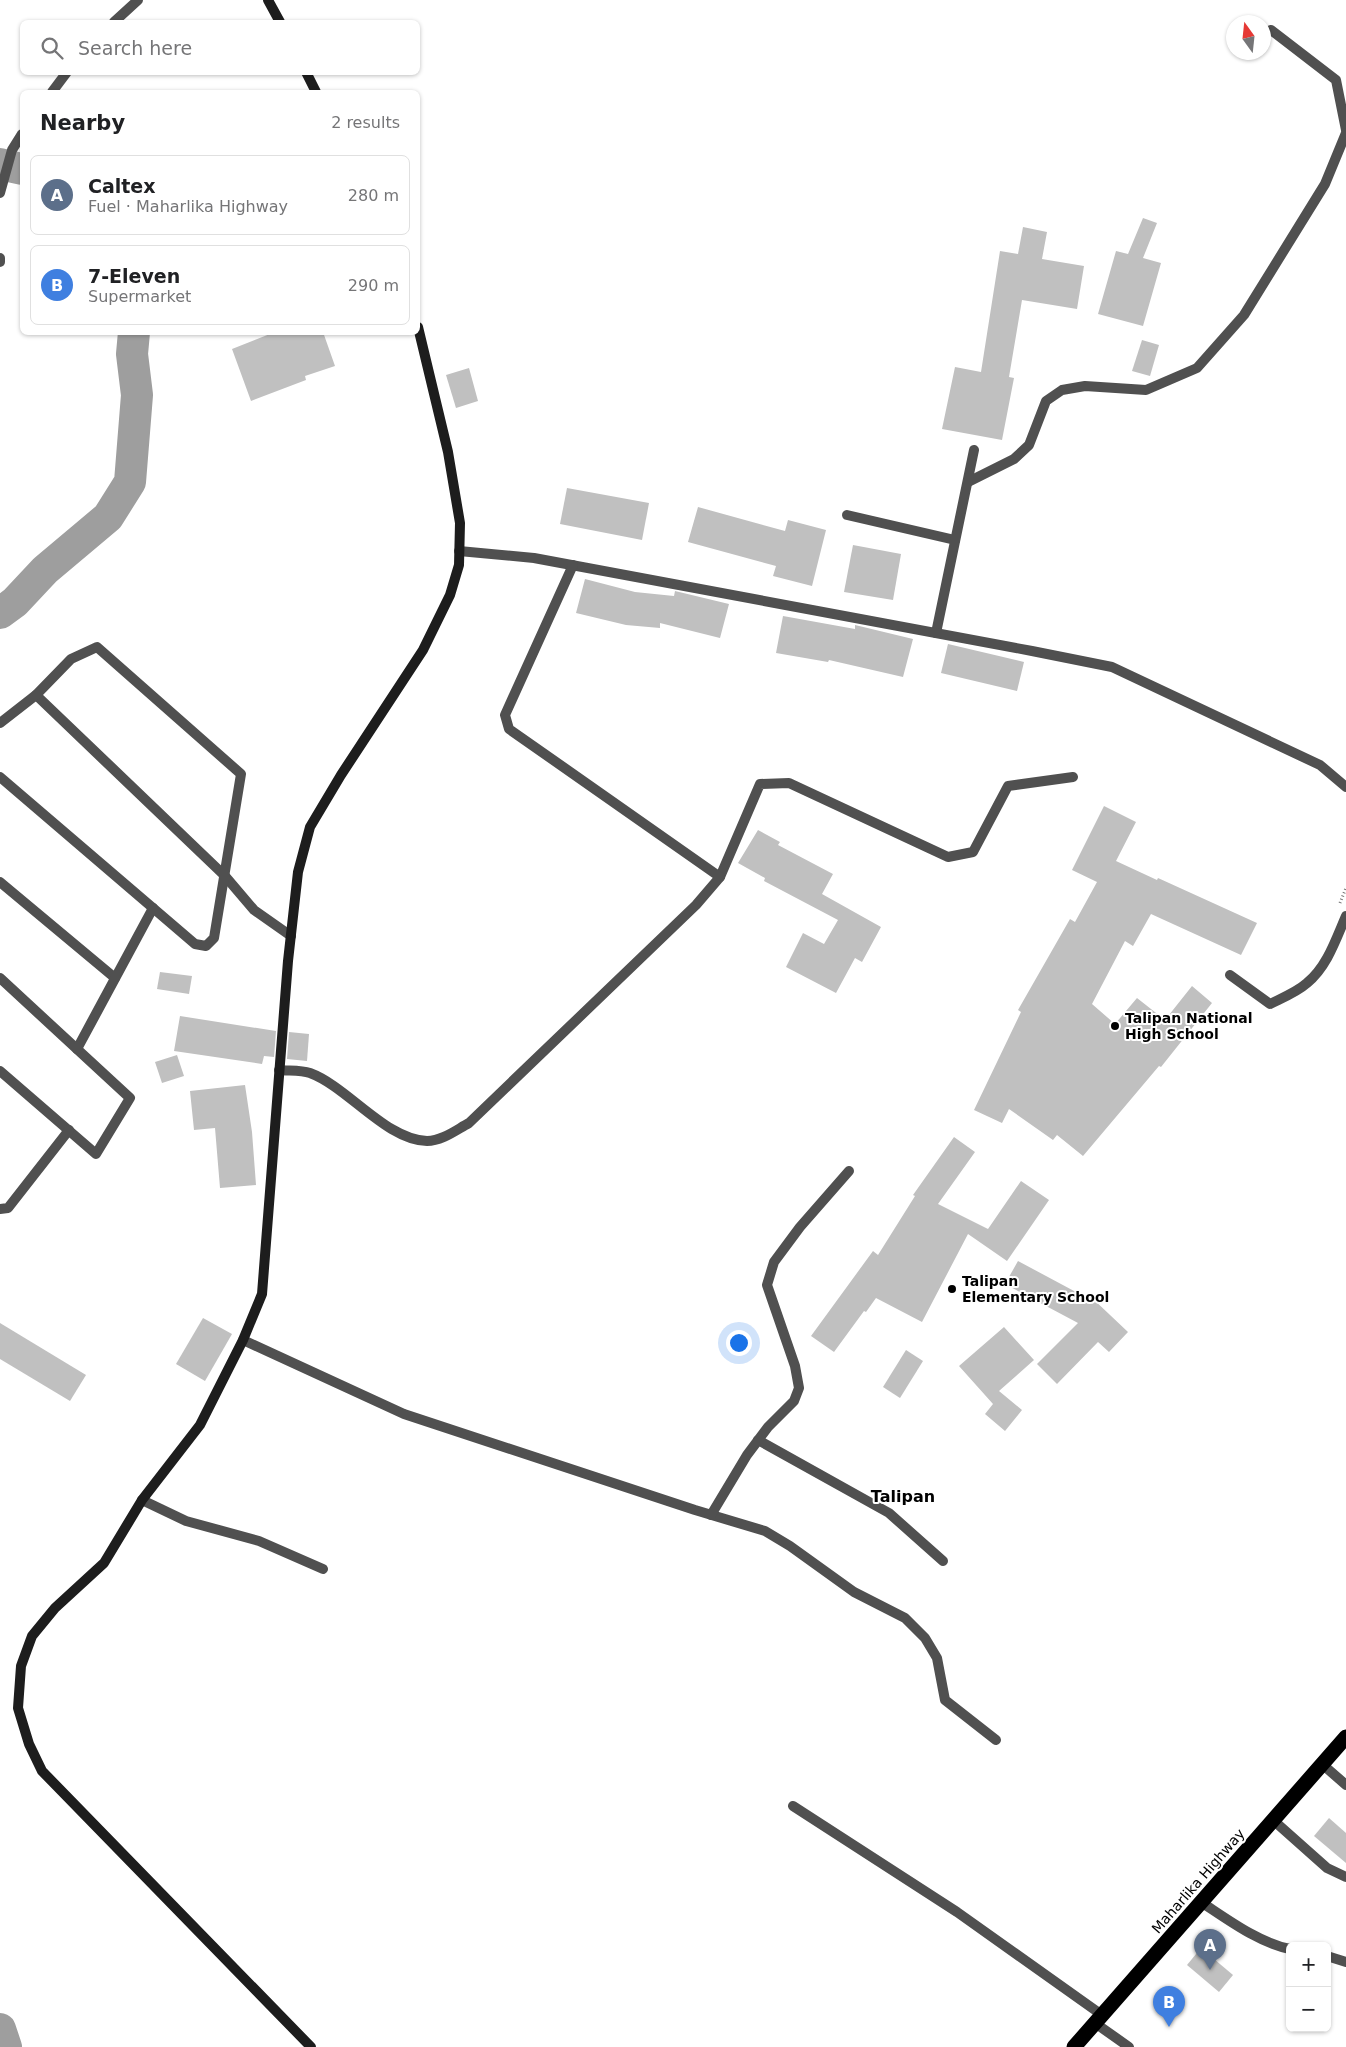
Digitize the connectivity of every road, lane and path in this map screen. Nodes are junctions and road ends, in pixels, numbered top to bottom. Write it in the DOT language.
graph roads {
  1 [pos="138,0"];
  2 [pos="268,0"];
  3 [pos="116,20"];
  4 [pos="279,20"];
  5 [pos="1272,30"];
  6 [pos="66,75"];
  7 [pos="308,75"];
  8 [pos="54,90"];
  9 [pos="315,90"];
  10 [pos="1346,131"];
  11 [pos="20,137"];
  12 [pos="0,193"];
  13 [pos="420,335"];
  14 [pos="974,450"];
  15 [pos="968,482"];
  16 [pos="847,515"];
  17 [pos="955,540"];
  18 [pos="459,551"];
  19 [pos="573,565"];
  20 [pos="936,633"];
  21 [pos="36,695"];
  22 [pos="0,723"];
  23 [pos="0,776"];
  24 [pos="1073,777"];
  25 [pos="1346,787"];
  26 [pos="225,876"];
  27 [pos="720,877"];
  28 [pos="0,882"];
  29 [pos="1346,888"];
  30 [pos="1338,906"];
  31 [pos="152,908"];
  32 [pos="1346,916"];
  33 [pos="291,936"];
  34 [pos="1230,975"];
  35 [pos="0,978"];
  36 [pos="115,978"];
  37 [pos="77,1049"];
  38 [pos="279,1070"];
  39 [pos="0,1071"];
  40 [pos="69,1130"];
  41 [pos="849,1171"];
  42 [pos="0,1208"];
  43 [pos="243,1340"];
  44 [pos="758,1440"];
  45 [pos="142,1500"];
  46 [pos="711,1514"];
  47 [pos="943,1561"];
  48 [pos="323,1569"];
  49 [pos="1346,1737"];
  50 [pos="996,1740"];
  51 [pos="1322,1764"];
  52 [pos="1346,1785"];
  53 [pos="793,1806"];
  54 [pos="1273,1820"];
  55 [pos="1346,1878"];
  56 [pos="1201,1902"];
  57 [pos="1286,1948"];
  58 [pos="1331,1957"];
  59 [pos="1346,1962"];
  60 [pos="1098,2019"];
  61 [pos="311,2047"];
  62 [pos="1074,2047"];
  63 [pos="1128,2047"];
  1 -- 3 [label="street"];
  2 -- 4 [label="street"];
  5 -- 10 [label="street"];
  6 -- 8 [label="street"];
  7 -- 9 [label="street"];
  10 -- 15 [label="street"];
  11 -- 12 [label="street"];
  13 -- 18 [label="street"];
  14 -- 15 [label="street"];
  15 -- 17 [label="street"];
  16 -- 17 [label="street"];
  17 -- 20 [label="street"];
  18 -- 19 [label="street"];
  18 -- 33 [label="street"];
  19 -- 20 [label="street"];
  19 -- 27 [label="street"];
  20 -- 25 [label="street"];
  21 -- 22 [label="street"];
  21 -- 26 [label="street"];
  21 -- 26 [label="street"];
  23 -- 31 [label="street"];
  24 -- 27 [label="street"];
  26 -- 31 [label="street"];
  26 -- 33 [label="street"];
  27 -- 38 [label="street"];
  28 -- 36 [label="street"];
  29 -- 30 [label="path"];
  31 -- 36 [label="street"];
  32 -- 34 [label="street"];
  33 -- 38 [label="street"];
  35 -- 37 [label="street"];
  36 -- 37 [label="street"];
  37 -- 40 [label="street"];
  38 -- 43 [label="street"];
  39 -- 40 [label="street"];
  40 -- 42 [label="street"];
  41 -- 44 [label="street"];
  43 -- 45 [label="street"];
  43 -- 46 [label="street"];
  44 -- 46 [label="street"];
  44 -- 47 [label="street"];
  45 -- 48 [label="street"];
  45 -- 61 [label="street"];
  46 -- 50 [label="street"];
  49 -- 51 [label="highway, Maharlika Highway"];
  51 -- 52 [label="street"];
  51 -- 54 [label="highway, Maharlika Highway"];
  53 -- 60 [label="street"];
  54 -- 55 [label="street"];
  54 -- 56 [label="highway, Maharlika Highway"];
  56 -- 57 [label="street"];
  56 -- 60 [label="highway, Maharlika Highway"];
  58 -- 59 [label="street"];
  60 -- 62 [label="highway, Maharlika Highway"];
  60 -- 63 [label="street"];
}
